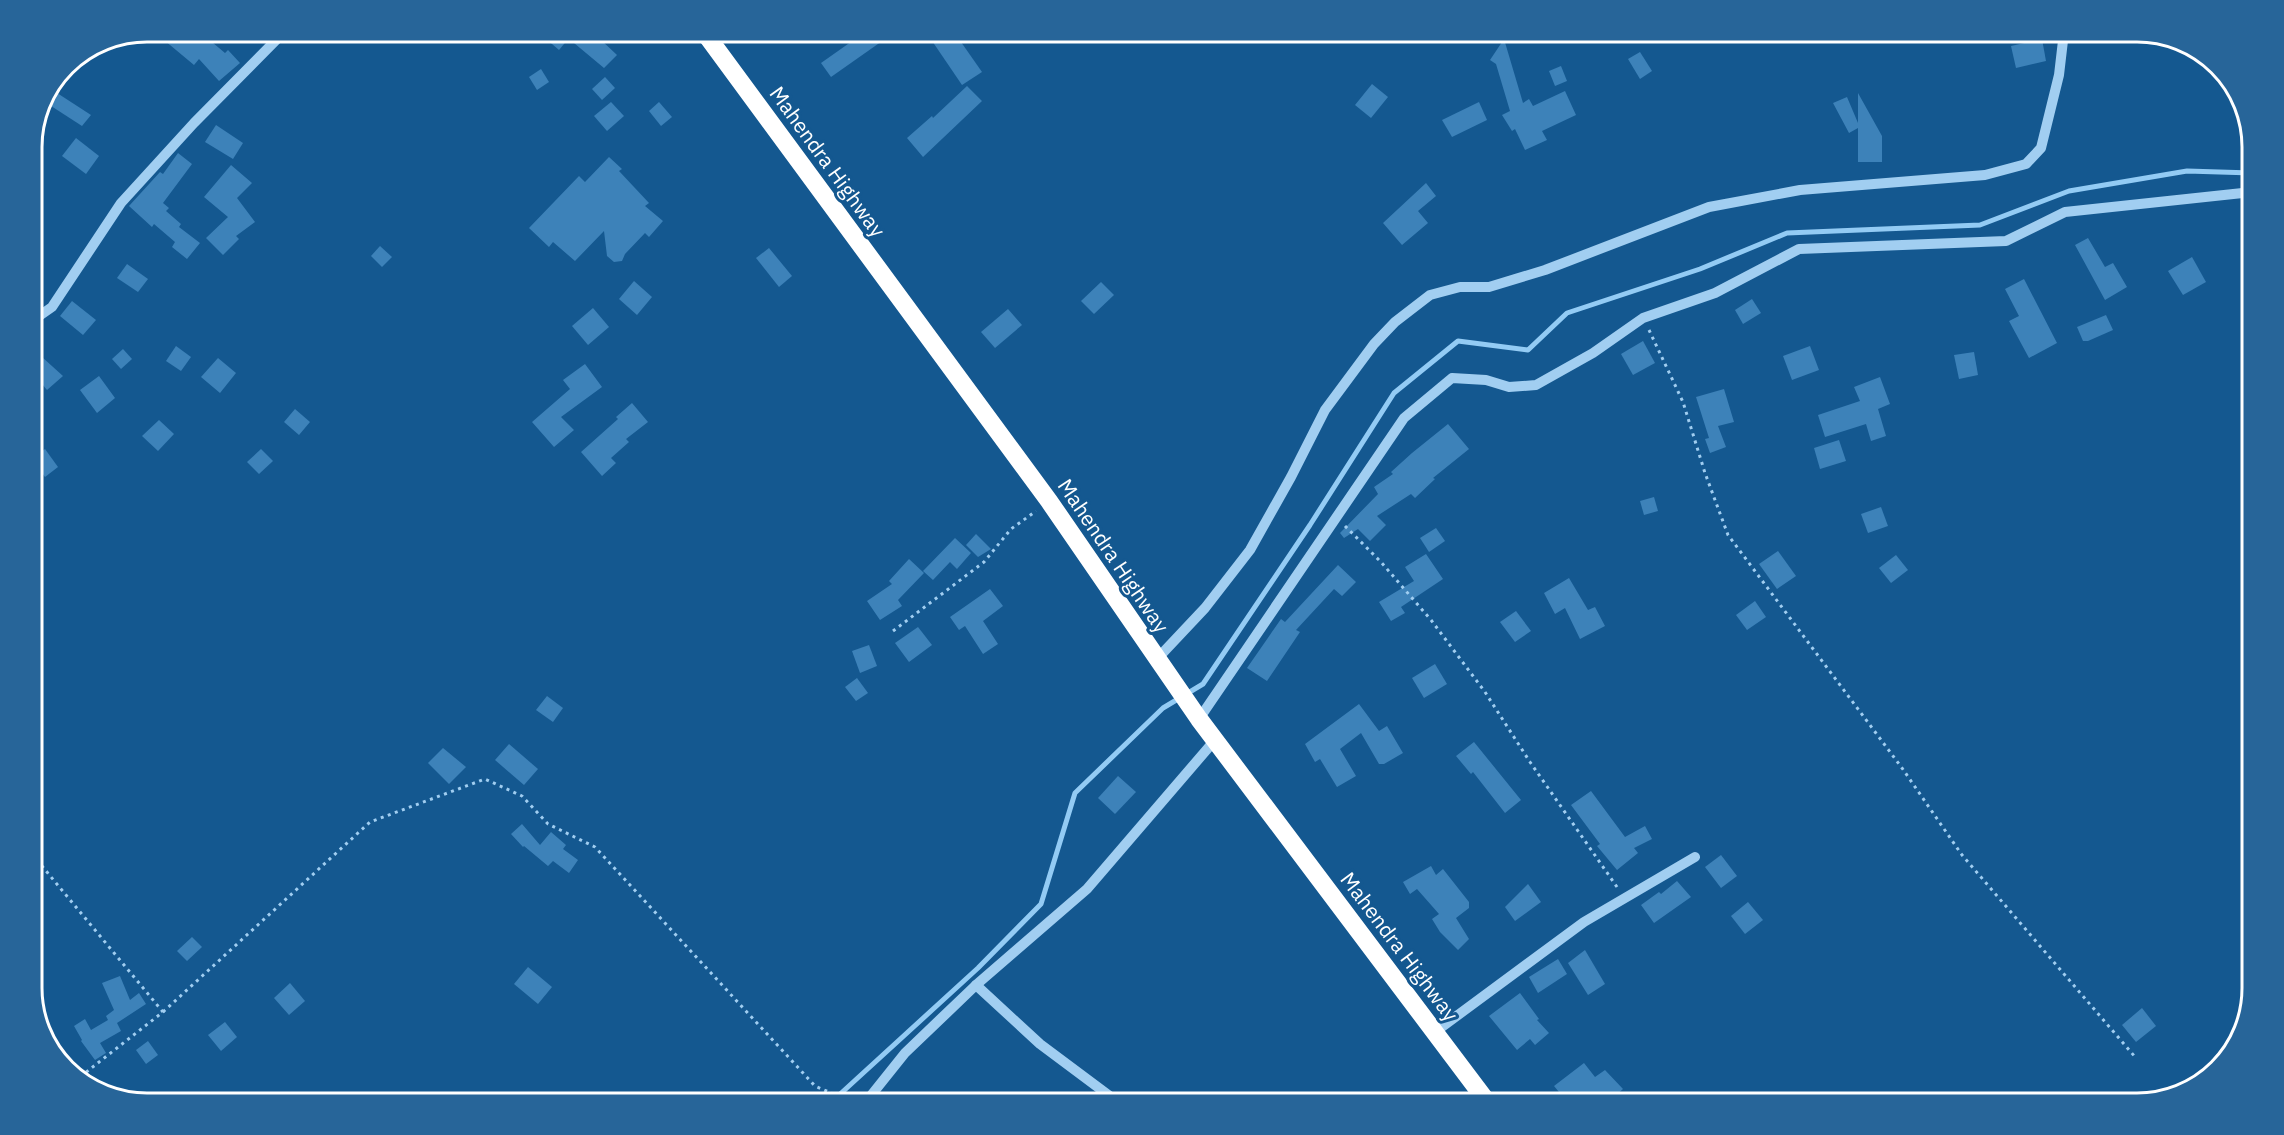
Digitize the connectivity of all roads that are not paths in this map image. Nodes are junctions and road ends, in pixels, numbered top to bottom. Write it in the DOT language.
graph roads {
  1 [pos="274,42"];
  2 [pos="711,42"];
  3 [pos="2063,42"];
  4 [pos="2242,193"];
  5 [pos="42,314"];
  6 [pos="1161,664"];
  7 [pos="1195,713"];
  8 [pos="1215,740"];
  9 [pos="1695,857"];
  10 [pos="976,985"];
  11 [pos="1435,1032"];
  12 [pos="874,1093"];
  13 [pos="1106,1093"];
  14 [pos="1480,1093"];
  1 -- 5 [label="street"];
  2 -- 6 [label="highway, Mahendra Highway"];
  3 -- 6 [label="street"];
  4 -- 7 [label="street"];
  6 -- 7 [label="highway, Mahendra Highway"];
  7 -- 8 [label="highway, Mahendra Highway"];
  8 -- 10 [label="street"];
  8 -- 11 [label="highway, Mahendra Highway"];
  9 -- 11 [label="street"];
  10 -- 12 [label="street"];
  10 -- 13 [label="street"];
  11 -- 14 [label="highway, Mahendra Highway"];
}
